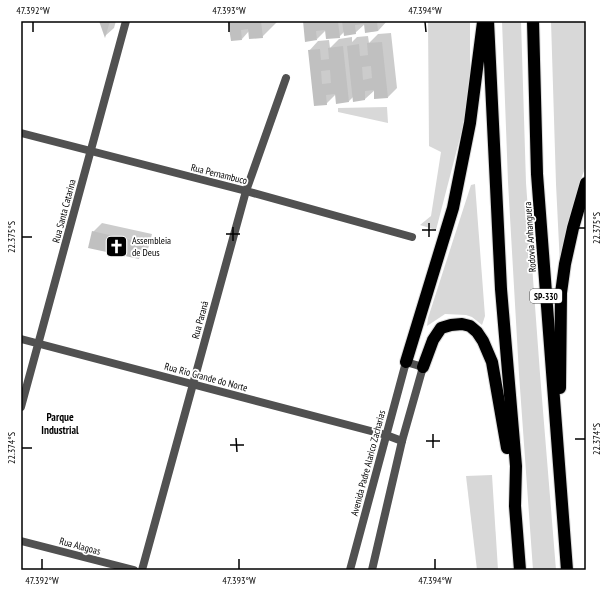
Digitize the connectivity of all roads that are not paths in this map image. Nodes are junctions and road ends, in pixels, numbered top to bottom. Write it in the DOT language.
graph roads {
  1 [pos="126,21"];
  2 [pos="483,21"];
  3 [pos="488,21"];
  4 [pos="533,21"];
  5 [pos="286,78"];
  6 [pos="21,133"];
  7 [pos="90,152"];
  8 [pos="586,183"];
  9 [pos="246,191"];
  10 [pos="412,237"];
  11 [pos="21,339"];
  12 [pos="38,344"];
  13 [pos="406,362"];
  14 [pos="423,367"];
  15 [pos="193,384"];
  16 [pos="21,407"];
  17 [pos="386,435"];
  18 [pos="402,441"];
  19 [pos="559,467"];
  20 [pos="515,506"];
  21 [pos="21,541"];
  22 [pos="134,570"];
  23 [pos="142,570"];
  24 [pos="350,570"];
  25 [pos="372,570"];
  26 [pos="520,570"];
  27 [pos="567,570"];
  1 -- 7 [label="street, Rua Santa Catarina"];
  2 -- 13 [label="highway"];
  3 -- 20 [label="highway"];
  4 -- 19 [label="highway, Rodovia Anhanguera / SP-330"];
  5 -- 9 [label="street, Rua Paraná"];
  6 -- 7 [label="street, Rua Pernambuco"];
  7 -- 9 [label="street, Rua Pernambuco"];
  7 -- 12 [label="street, Rua Santa Catarina"];
  8 -- 19 [label="highway"];
  9 -- 10 [label="street, Rua Pernambuco"];
  9 -- 15 [label="street, Rua Paraná"];
  11 -- 12 [label="street, Rua Rio Grande do Norte"];
  12 -- 15 [label="street, Rua Rio Grande do Norte"];
  12 -- 16 [label="street, Rua Santa Catarina"];
  13 -- 14 [label="street"];
  13 -- 17 [label="street, Avenida Padre Alarico Zacharias"];
  14 -- 18 [label="street"];
  14 -- 20 [label="highway"];
  15 -- 17 [label="street, Rua Rio Grande do Norte"];
  15 -- 23 [label="street, Rua Paraná"];
  17 -- 18 [label="street, Rua Rio Grande do Norte"];
  17 -- 24 [label="street, Avenida Padre Alarico Zacharias"];
  18 -- 25 [label="street"];
  19 -- 27 [label="highway, Rodovia Anhanguera / SP-330"];
  20 -- 26 [label="highway"];
  21 -- 22 [label="street, Rua Alagoas"];
}
